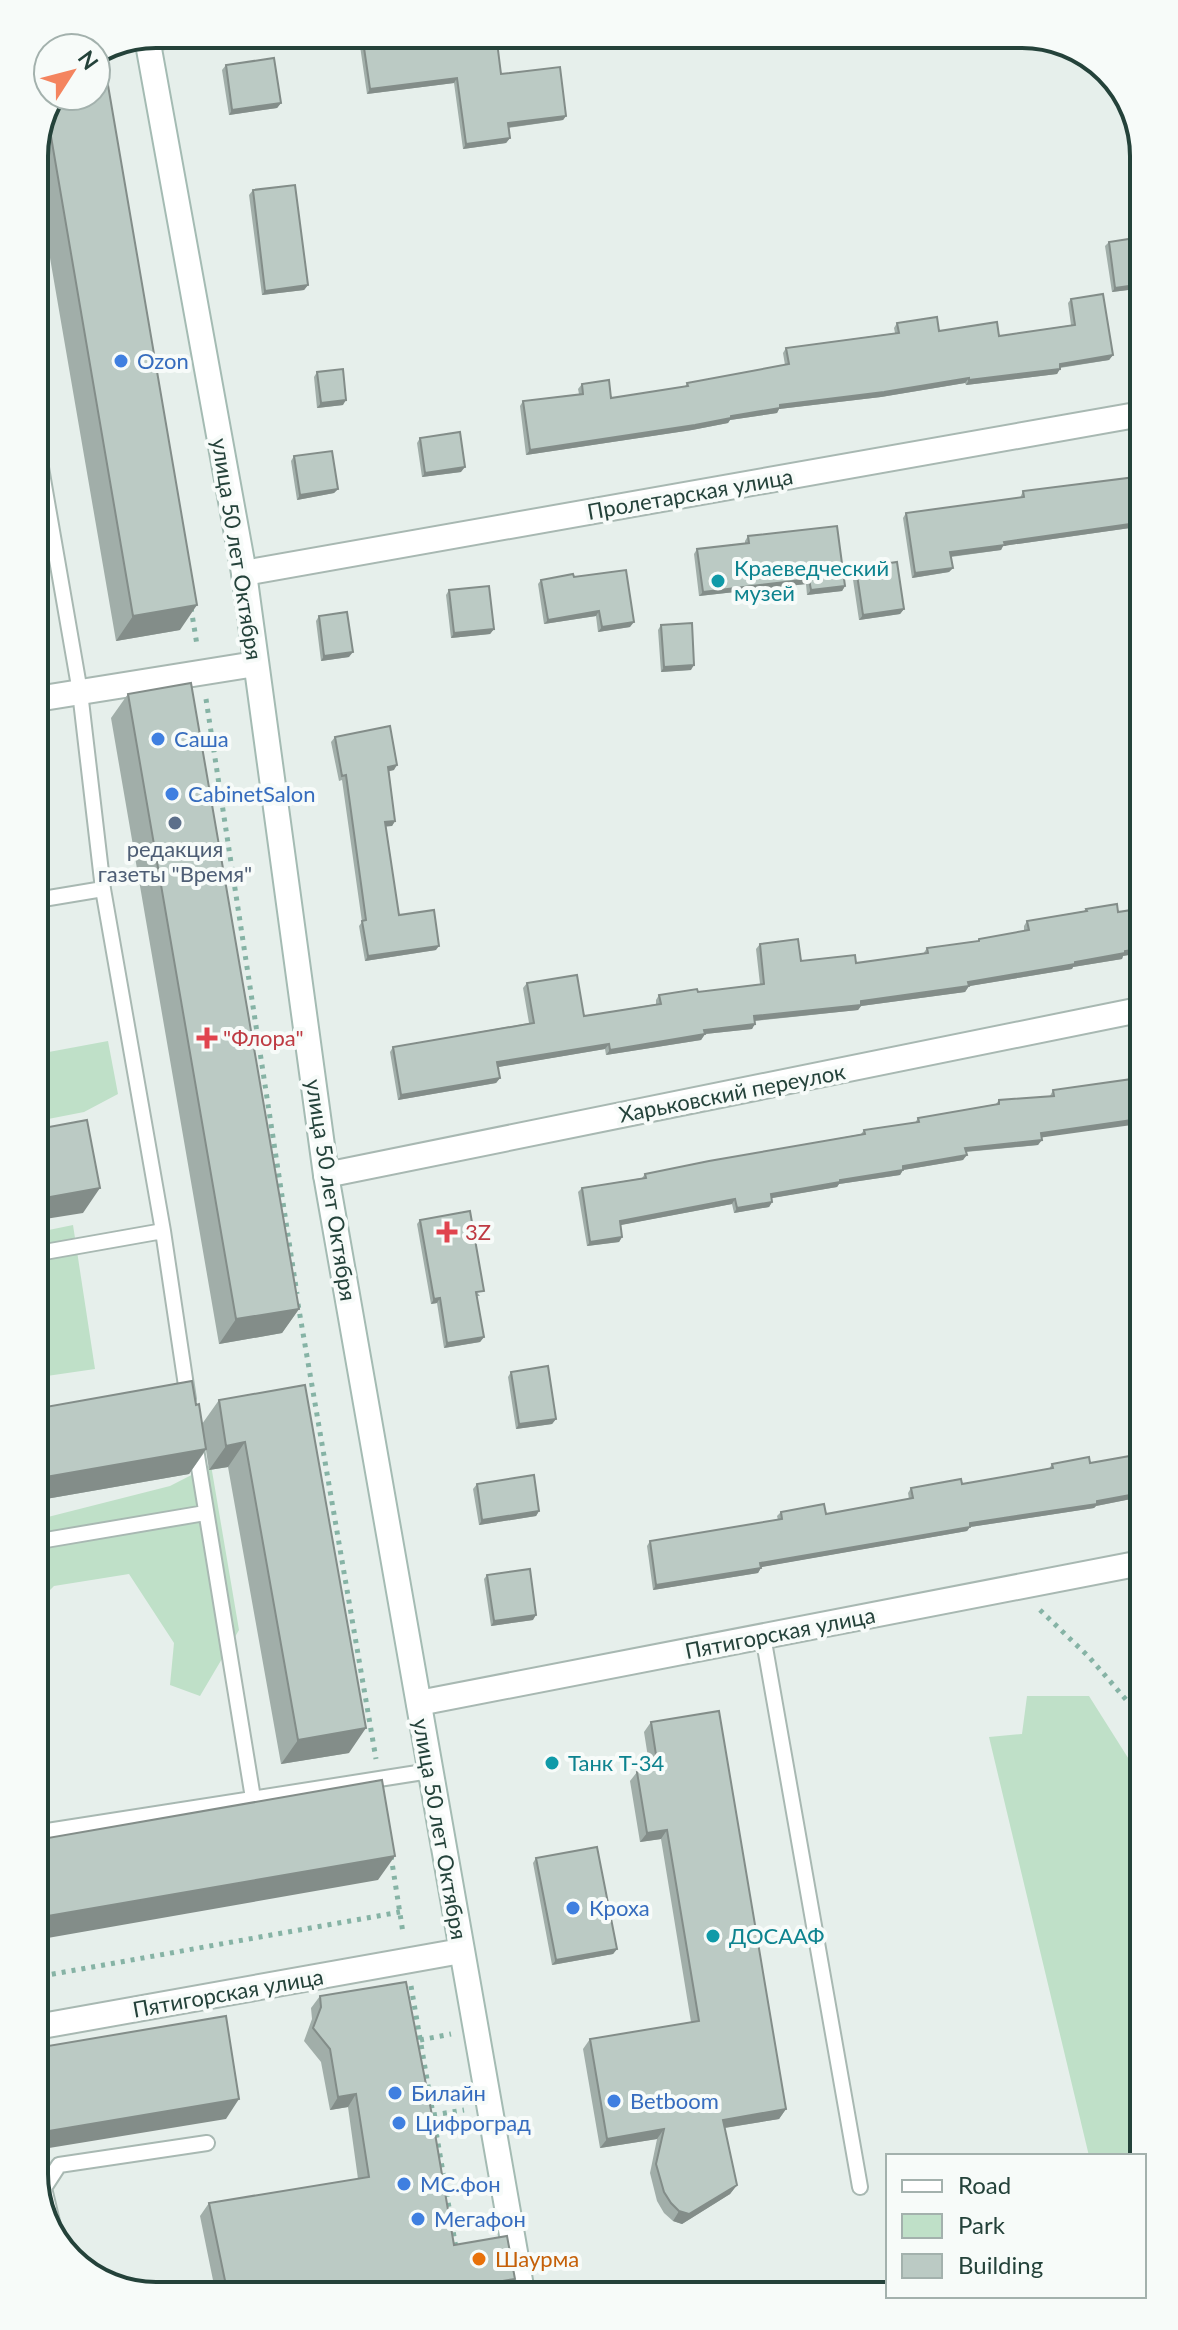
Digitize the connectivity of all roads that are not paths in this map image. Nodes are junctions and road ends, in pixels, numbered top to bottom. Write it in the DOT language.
graph roads {
  1 [pos="149,49"];
  2 [pos="1130,416"];
  3 [pos="48,508"];
  4 [pos="244,573"];
  5 [pos="255,664"];
  6 [pos="80,692"];
  7 [pos="48,697"];
  8 [pos="103,889"];
  9 [pos="48,898"];
  10 [pos="1130,1012"];
  11 [pos="326,1175"];
  12 [pos="163,1231"];
  13 [pos="48,1251"];
  14 [pos="191,1419"];
  15 [pos="194,1435"];
  16 [pos="205,1513"];
  17 [pos="48,1540"];
  18 [pos="1130,1565"];
  19 [pos="763,1636"];
  20 [pos="419,1703"];
  21 [pos="430,1771"];
  22 [pos="253,1798"];
  23 [pos="48,1831"];
  24 [pos="461,1951"];
  25 [pos="48,2025"];
  26 [pos="207,2143"];
  27 [pos="49,2181"];
  28 [pos="860,2187"];
  29 [pos="520,2282"];
  1 -- 4 [label="street, улица 50 лет Октября"];
  2 -- 4 [label="street, Пролетарская улица"];
  3 -- 6 [label="lane"];
  4 -- 5 [label="street, улица 50 лет Октября"];
  5 -- 6 [label="street"];
  5 -- 11 [label="street, улица 50 лет Октября"];
  6 -- 7 [label="street"];
  6 -- 8 [label="lane"];
  8 -- 9 [label="lane"];
  8 -- 12 [label="lane"];
  10 -- 11 [label="street, Харьковский переулок"];
  11 -- 20 [label="street, улица 50 лет Октября"];
  12 -- 13 [label="lane"];
  12 -- 14 [label="lane"];
  15 -- 16 [label="lane"];
  16 -- 17 [label="lane"];
  16 -- 22 [label="lane"];
  18 -- 19 [label="street, Пятигорская улица"];
  19 -- 20 [label="street, Пятигорская улица"];
  19 -- 28 [label="lane"];
  20 -- 21 [label="street, улица 50 лет Октября"];
  21 -- 22 [label="lane"];
  21 -- 24 [label="street, улица 50 лет Октября"];
  22 -- 23 [label="lane"];
  24 -- 25 [label="street, Пятигорская улица"];
  24 -- 29 [label="street, улица 50 лет Октября"];
  26 -- 27 [label="lane"];
}
